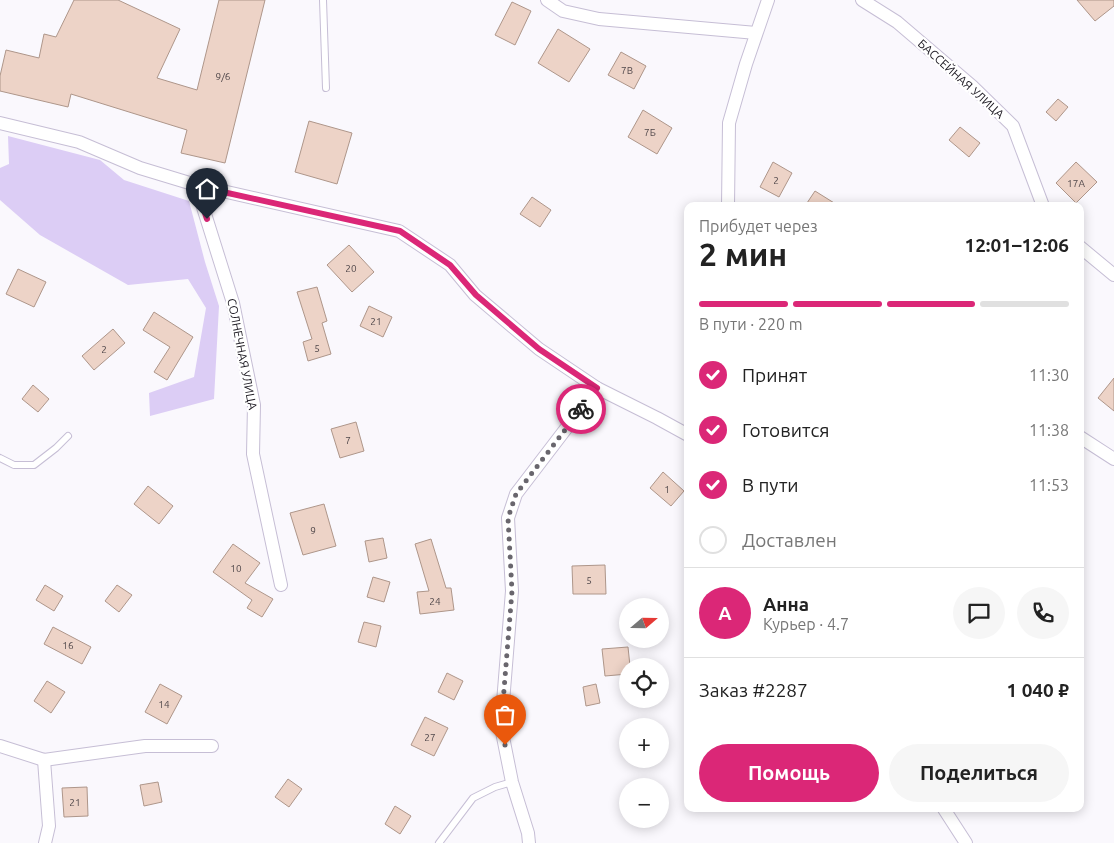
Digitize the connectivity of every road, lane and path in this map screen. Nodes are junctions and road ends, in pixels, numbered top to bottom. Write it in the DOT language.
graph roads {
  1 [pos="323,0"];
  2 [pos="547,0"];
  3 [pos="768,0"];
  4 [pos="862,0"];
  5 [pos="756,33"];
  6 [pos="326,88"];
  7 [pos="0,123"];
  8 [pos="196,186"];
  9 [pos="728,202"];
  10 [pos="1042,202"];
  11 [pos="1084,250"];
  12 [pos="1114,275"];
  13 [pos="597,388"];
  14 [pos="684,433"];
  15 [pos="68,436"];
  16 [pos="1084,440"];
  17 [pos="0,458"];
  18 [pos="1114,459"];
  19 [pos="281,585"];
  20 [pos="0,746"];
  21 [pos="212,746"];
  22 [pos="44,760"];
  23 [pos="512,782"];
  24 [pos="946,812"];
  25 [pos="45,843"];
  26 [pos="439,843"];
  27 [pos="529,843"];
  28 [pos="966,843"];
  1 -- 6 [label="lane"];
  2 -- 5 [label="street"];
  3 -- 5 [label="street"];
  4 -- 10 [label="street, БАССЕЙНАЯ УЛИЦА"];
  5 -- 9 [label="street"];
  7 -- 8 [label="street"];
  8 -- 13 [label="street"];
  8 -- 19 [label="street, СОЛНЕЧНАЯ УЛИЦА"];
  11 -- 12 [label="street"];
  13 -- 14 [label="street"];
  13 -- 23 [label="street"];
  15 -- 17 [label="lane"];
  16 -- 18 [label="street"];
  20 -- 22 [label="street"];
  21 -- 22 [label="street"];
  22 -- 25 [label="street"];
  23 -- 26 [label="lane"];
  23 -- 27 [label="street"];
  24 -- 28 [label="street"];
}
